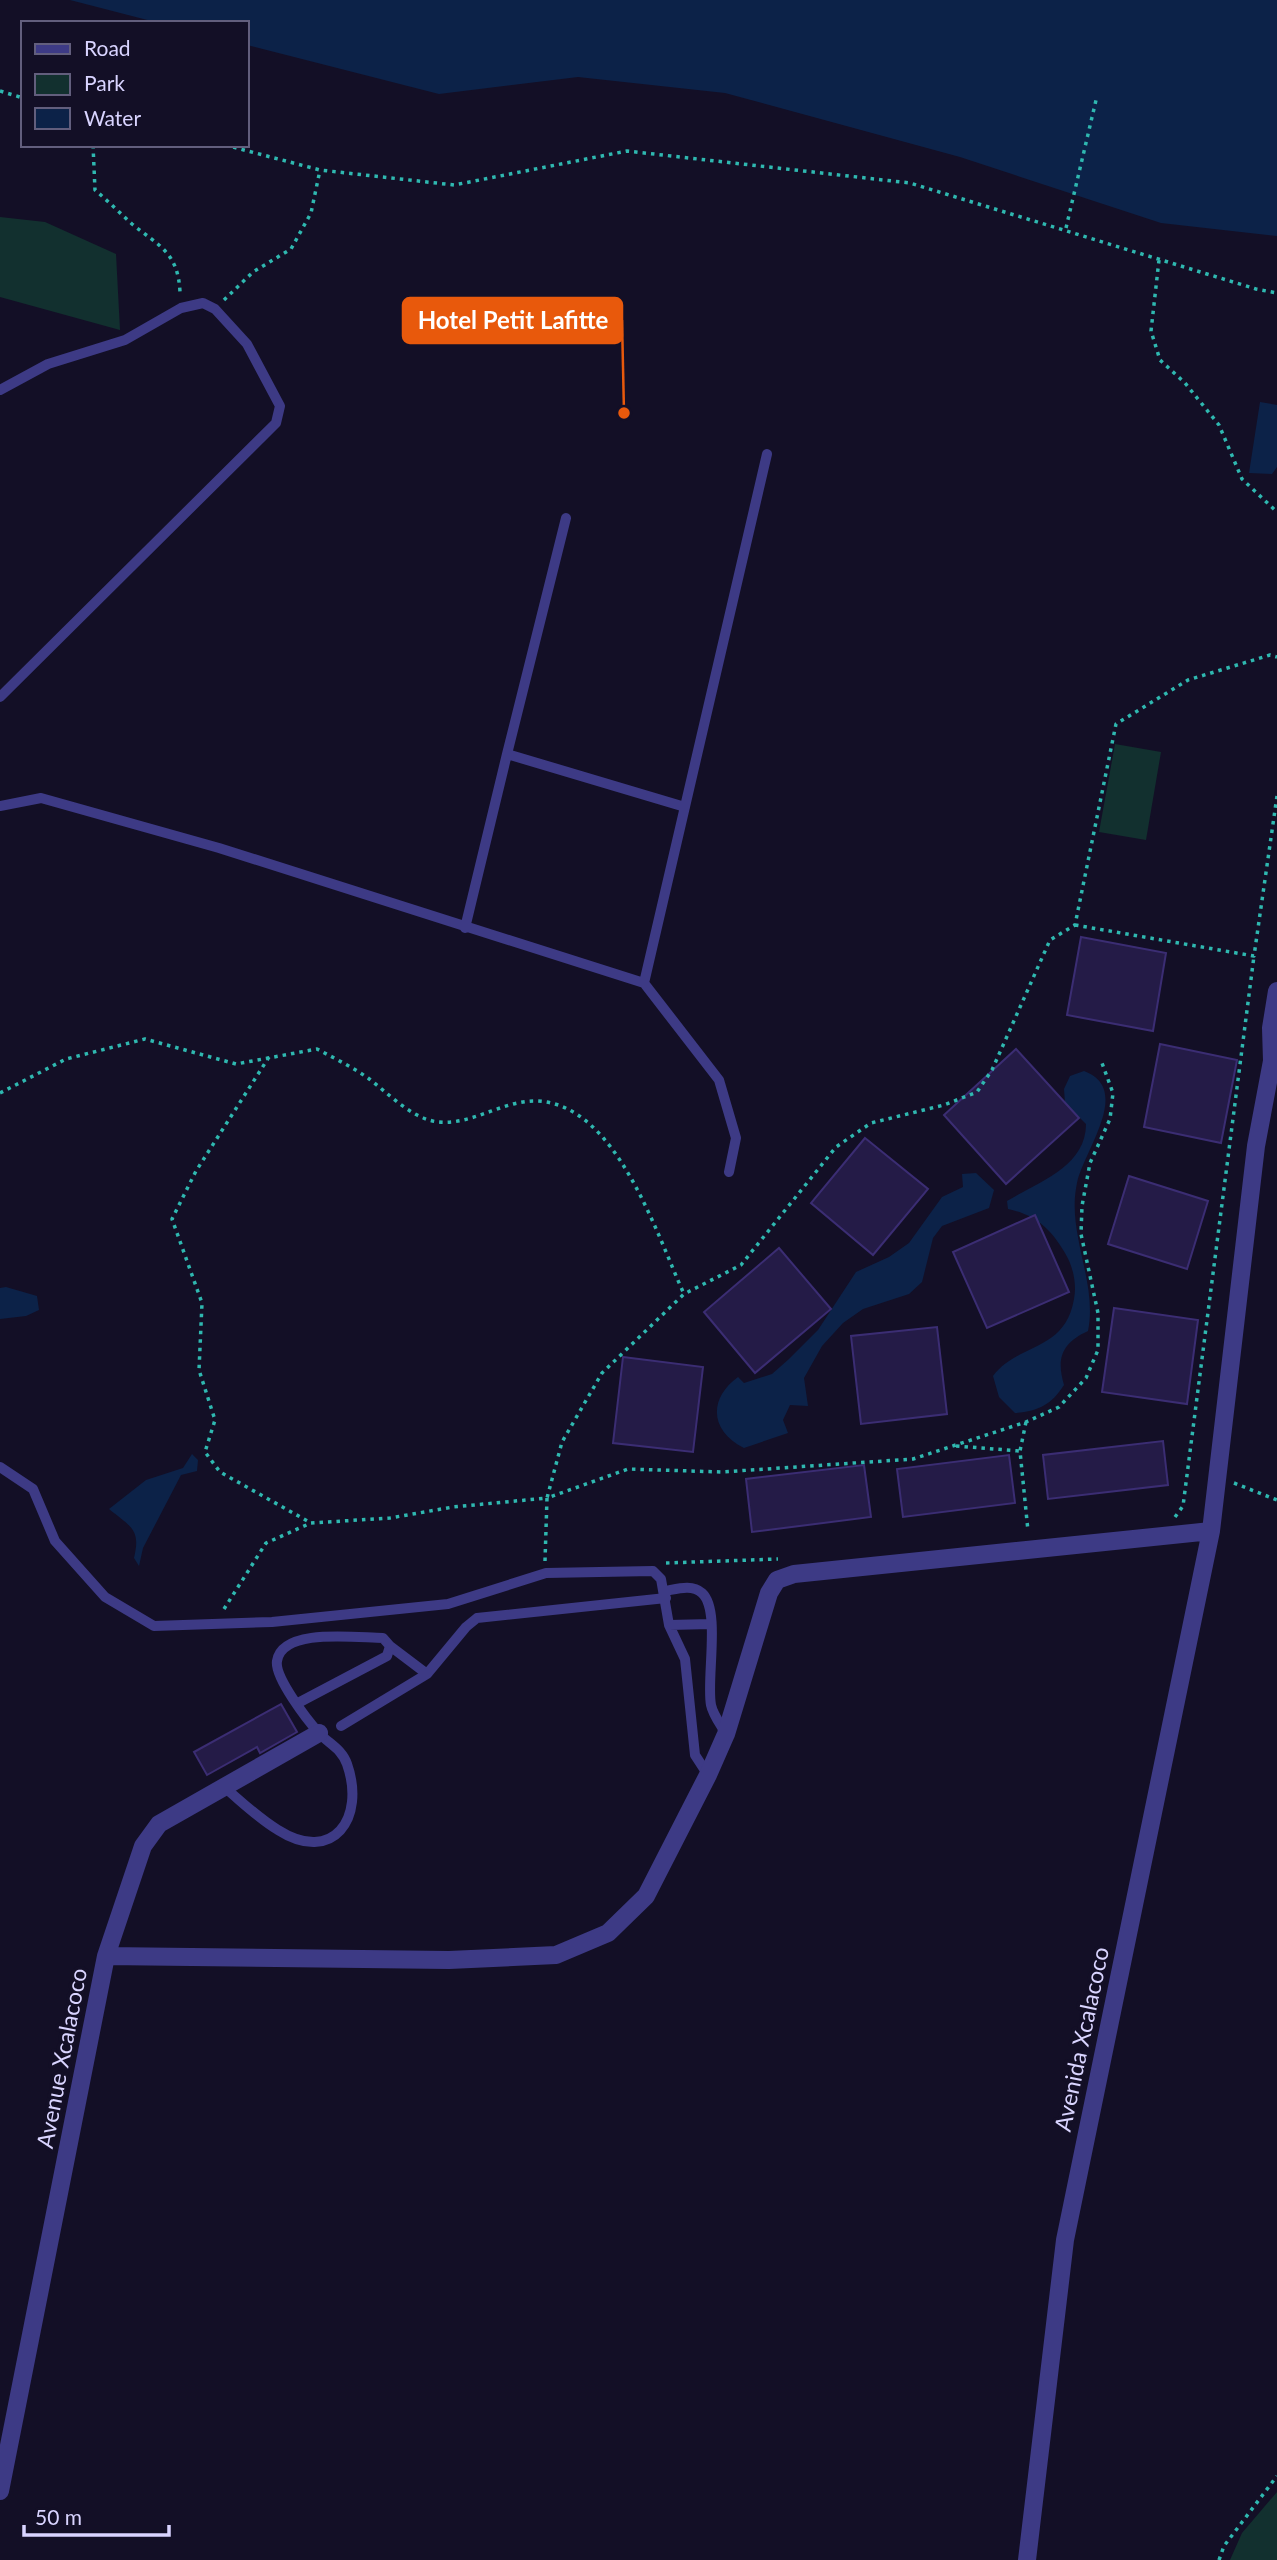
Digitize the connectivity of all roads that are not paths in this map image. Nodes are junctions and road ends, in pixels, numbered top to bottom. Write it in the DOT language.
graph roads {
  1 [pos="0,390"];
  2 [pos="767,454"];
  3 [pos="566,518"];
  4 [pos="0,698"];
  5 [pos="507,754"];
  6 [pos="0,806"];
  7 [pos="685,807"];
  8 [pos="465,928"];
  9 [pos="644,983"];
  10 [pos="1277,991"];
  11 [pos="729,1172"];
  12 [pos="0,1467"];
  13 [pos="1211,1531"];
  14 [pos="666,1594"];
  15 [pos="711,1624"];
  16 [pos="669,1625"];
  17 [pos="390,1646"];
  18 [pos="427,1674"];
  19 [pos="298,1703"];
  20 [pos="341,1726"];
  21 [pos="319,1733"];
  22 [pos="726,1734"];
  23 [pos="708,1776"];
  24 [pos="224,1787"];
  25 [pos="106,1956"];
  26 [pos="0,2490"];
  27 [pos="1027,2560"];
  1 -- 4 [label="lane"];
  2 -- 7 [label="lane"];
  3 -- 5 [label="lane"];
  5 -- 7 [label="lane"];
  5 -- 8 [label="lane"];
  6 -- 8 [label="lane"];
  7 -- 9 [label="lane"];
  8 -- 9 [label="lane"];
  9 -- 11 [label="lane"];
  10 -- 13 [label="street, Avenida Xcalacoco"];
  12 -- 14 [label="lane"];
  13 -- 22 [label="street"];
  13 -- 27 [label="street, Avenida Xcalacoco"];
  14 -- 15 [label="lane"];
  14 -- 16 [label="lane"];
  14 -- 18 [label="lane"];
  15 -- 16 [label="lane"];
  15 -- 22 [label="lane"];
  16 -- 23 [label="lane"];
  17 -- 18 [label="lane"];
  17 -- 19 [label="lane"];
  17 -- 19 [label="lane"];
  18 -- 20 [label="lane"];
  19 -- 21 [label="lane"];
  21 -- 24 [label="street, Avenue Xcalacoco"];
  21 -- 24 [label="lane"];
  22 -- 23 [label="street"];
  23 -- 25 [label="street"];
  24 -- 25 [label="street, Avenue Xcalacoco"];
  25 -- 26 [label="street, Avenue Xcalacoco"];
}
